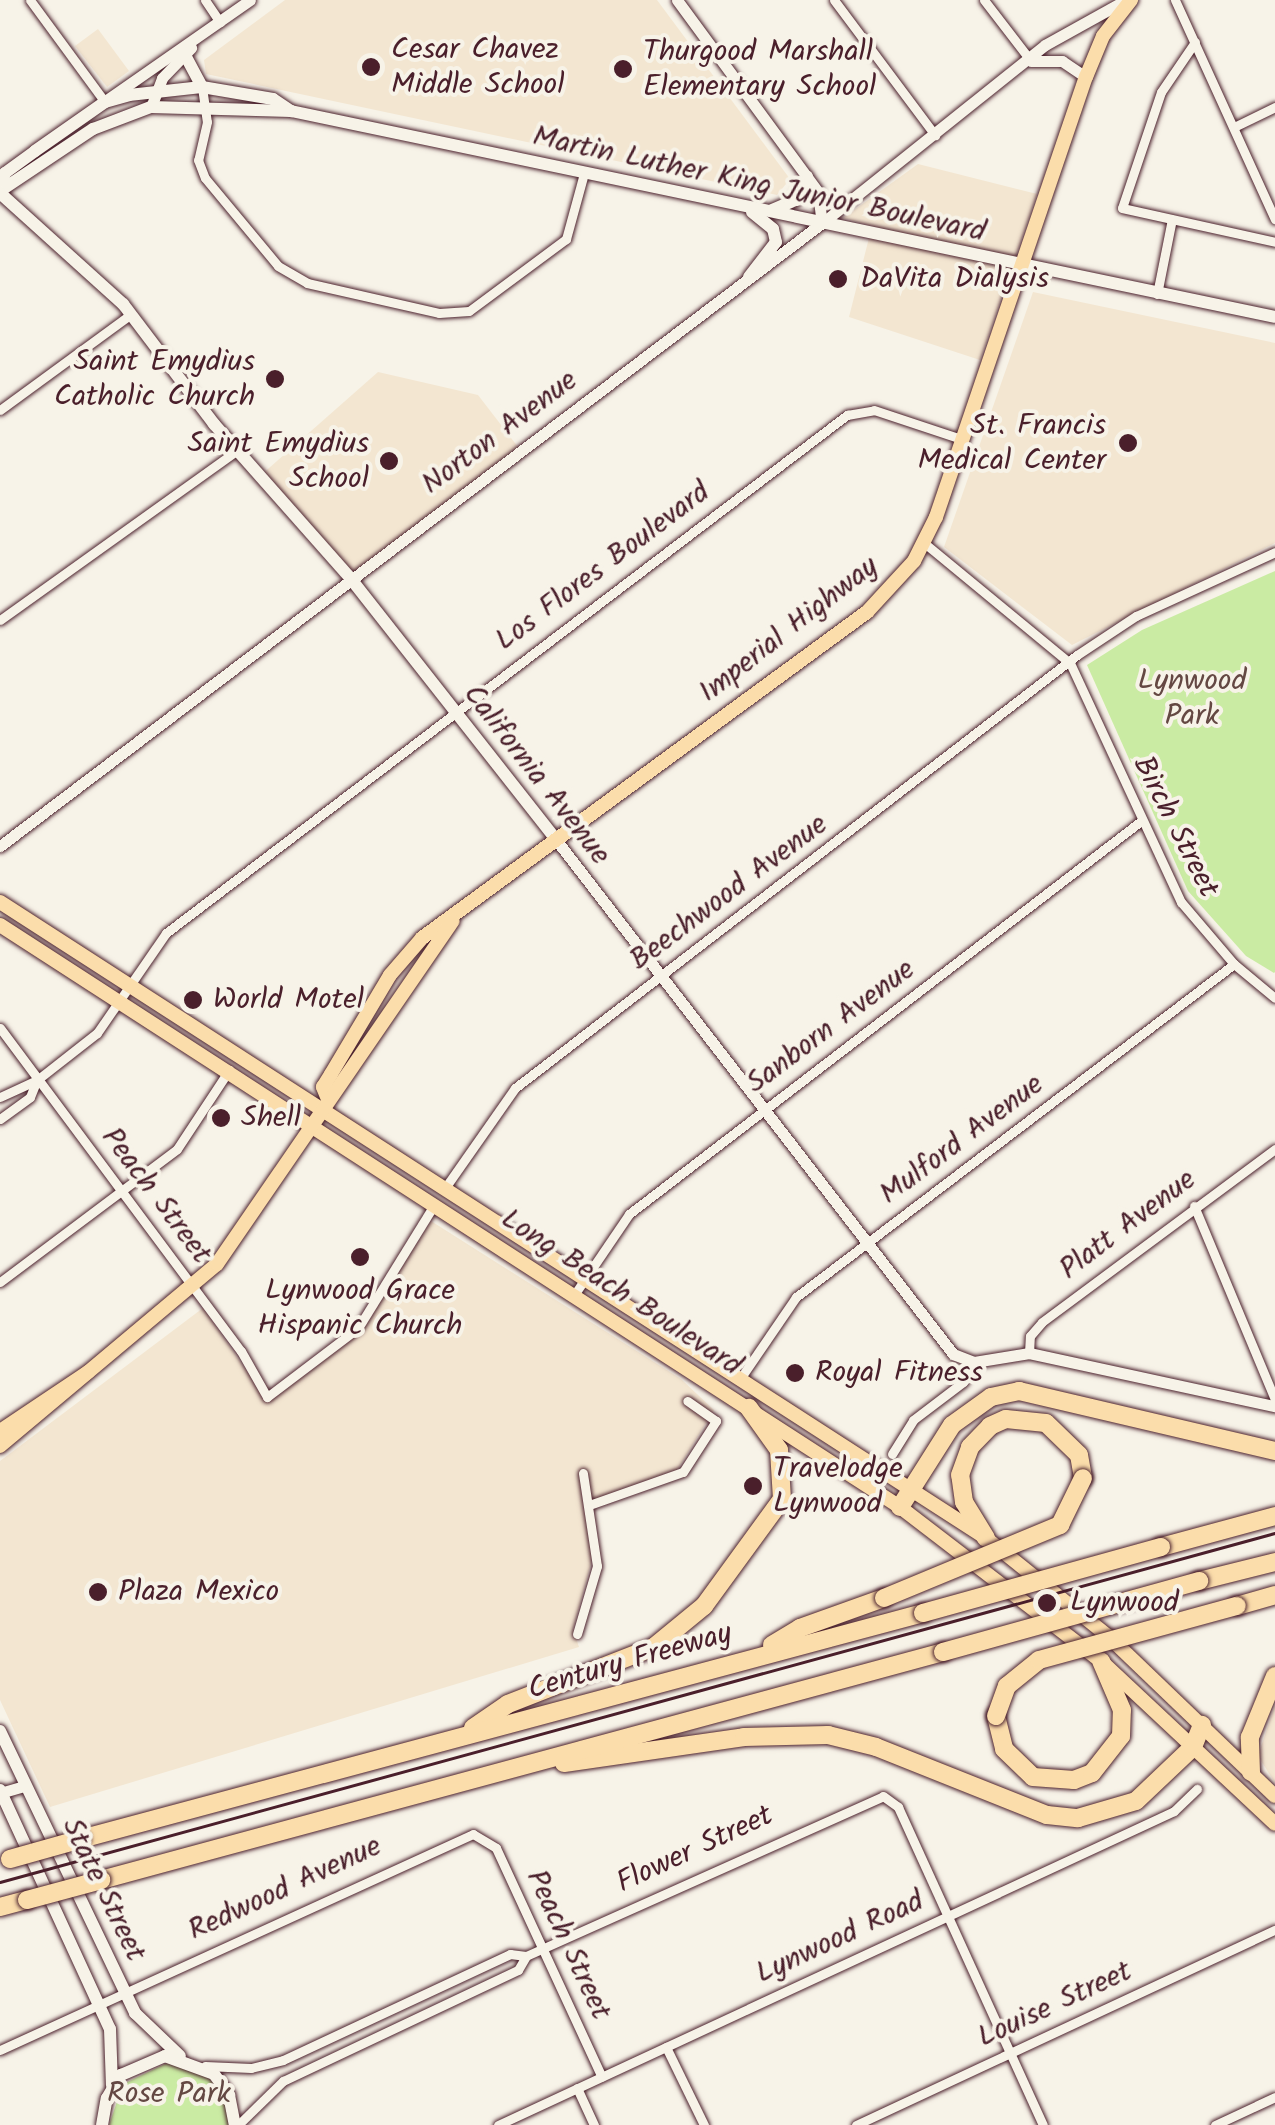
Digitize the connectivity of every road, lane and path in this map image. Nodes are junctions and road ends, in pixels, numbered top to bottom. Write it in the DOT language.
graph roads {
  1 [pos="30,0"];
  2 [pos="204,0"];
  3 [pos="250,0"];
  4 [pos="677,0"];
  5 [pos="834,0"];
  6 [pos="984,0"];
  7 [pos="1128,0"];
  8 [pos="1175,0"];
  9 [pos="220,22"];
  10 [pos="1195,42"];
  11 [pos="184,53"];
  12 [pos="1031,61"];
  13 [pos="1086,77"];
  14 [pos="202,87"];
  15 [pos="156,88"];
  16 [pos="105,102"];
  17 [pos="151,107"];
  18 [pos="205,107"];
  19 [pos="1275,107"];
  20 [pos="291,111"];
  21 [pos="1234,127"];
  22 [pos="935,135"];
  23 [pos="584,173"];
  24 [pos="807,176"];
  25 [pos="0,190"];
  26 [pos="741,205"];
  27 [pos="770,211"];
  28 [pos="1172,219"];
  29 [pos="1275,219"];
  30 [pos="822,223"];
  31 [pos="1275,242"];
  32 [pos="1022,266"];
  33 [pos="749,278"];
  34 [pos="1157,294"];
  35 [pos="132,314"];
  36 [pos="1275,317"];
  37 [pos="0,410"];
  38 [pos="962,439"];
  39 [pos="236,451"];
  40 [pos="923,542"];
  41 [pos="1275,552"];
  42 [pos="350,579"];
  43 [pos="0,620"];
  44 [pos="1070,662"];
  45 [pos="454,712"];
  46 [pos="1141,820"];
  47 [pos="557,841"];
  48 [pos="0,846"];
  49 [pos="0,902"];
  50 [pos="0,925"];
  51 [pos="1234,964"];
  52 [pos="663,975"];
  53 [pos="132,985"];
  54 [pos="1273,992"];
  55 [pos="122,1002"];
  56 [pos="0,1028"];
  57 [pos="229,1070"];
  58 [pos="37,1080"];
  59 [pos="0,1097"];
  60 [pos="325,1101"];
  61 [pos="765,1110"];
  62 [pos="0,1120"];
  63 [pos="312,1122"];
  64 [pos="1275,1149"];
  65 [pos="445,1188"];
  66 [pos="120,1192"];
  67 [pos="434,1205"];
  68 [pos="1194,1206"];
  69 [pos="866,1244"];
  70 [pos="584,1280"];
  71 [pos="0,1282"];
  72 [pos="194,1288"];
  73 [pos="574,1296"];
  74 [pos="1029,1353"];
  75 [pos="974,1362"];
  76 [pos="88,1371"];
  77 [pos="742,1376"];
  78 [pos="688,1401"];
  79 [pos="1275,1403"];
  80 [pos="749,1408"];
  81 [pos="0,1430"];
  82 [pos="0,1446"];
  83 [pos="1275,1452"];
  84 [pos="892,1454"];
  85 [pos="583,1473"];
  86 [pos="912,1487"];
  87 [pos="592,1504"];
  88 [pos="900,1507"];
  89 [pos="1275,1516"];
  90 [pos="986,1538"];
  91 [pos="1275,1562"];
  92 [pos="1275,1595"];
  93 [pos="577,1634"];
  94 [pos="759,1654"];
  95 [pos="1101,1661"];
  96 [pos="1275,1676"];
  97 [pos="1202,1725"];
  98 [pos="0,1731"];
  99 [pos="462,1736"];
  100 [pos="1193,1747"];
  101 [pos="538,1764"];
  102 [pos="1251,1772"];
  103 [pos="25,1786"];
  104 [pos="1198,1789"];
  105 [pos="0,1792"];
  106 [pos="1275,1796"];
  107 [pos="1275,1824"];
  108 [pos="485,1837"];
  109 [pos="5,1860"];
  110 [pos="0,1908"];
  111 [pos="948,1916"];
  112 [pos="1275,1930"];
  113 [pos="542,1949"];
  114 [pos="526,1956"];
  115 [pos="124,1992"];
  116 [pos="99,2004"];
  117 [pos="372,2019"];
  118 [pos="379,2036"];
  119 [pos="666,2047"];
  120 [pos="0,2050"];
  121 [pos="1010,2054"];
  122 [pos="180,2056"];
  123 [pos="203,2066"];
  124 [pos="602,2076"];
  125 [pos="112,2086"];
  126 [pos="577,2088"];
  127 [pos="1275,2097"];
  128 [pos="100,2123"];
  129 [pos="237,2125"];
  130 [pos="498,2125"];
  131 [pos="594,2125"];
  132 [pos="704,2125"];
  133 [pos="856,2125"];
  134 [pos="1044,2125"];
  135 [pos="1216,2125"];
  1 -- 16 [label="street"];
  2 -- 9 [label="street"];
  3 -- 9 [label="street"];
  4 -- 24 [label="street"];
  5 -- 22 [label="street"];
  6 -- 12 [label="street"];
  7 -- 12 [label="street, Norton Avenue"];
  7 -- 13 [label="main road, Imperial Highway"];
  8 -- 10 [label="street"];
  9 -- 11 [label="street"];
  9 -- 16 [label="street"];
  10 -- 21 [label="street"];
  10 -- 28 [label="street"];
  11 -- 14 [label="main road"];
  11 -- 15 [label="street"];
  12 -- 13 [label="street"];
  12 -- 22 [label="street, Norton Avenue"];
  13 -- 32 [label="main road, Imperial Highway"];
  14 -- 15 [label="main road, Martin Luther King Junior Boulevard"];
  14 -- 18 [label="street"];
  14 -- 20 [label="main road, Martin Luther King Junior Boulevard"];
  15 -- 16 [label="main road, Martin Luther King Junior Boulevard"];
  15 -- 17 [label="street"];
  16 -- 25 [label="main road, Martin Luther King Junior Boulevard"];
  17 -- 18 [label="main road, Martin Luther King Junior Boulevard"];
  17 -- 25 [label="main road, Martin Luther King Junior Boulevard"];
  18 -- 20 [label="main road, Martin Luther King Junior Boulevard"];
  18 -- 23 [label="street"];
  19 -- 21 [label="street"];
  20 -- 23 [label="main road, Martin Luther King Junior Boulevard"];
  21 -- 29 [label="street"];
  22 -- 30 [label="street, Norton Avenue"];
  23 -- 26 [label="main road, Martin Luther King Junior Boulevard"];
  24 -- 27 [label="main road"];
  24 -- 30 [label="street"];
  25 -- 35 [label="main road, California Avenue"];
  26 -- 27 [label="main road, Martin Luther King Junior Boulevard"];
  26 -- 33 [label="main road"];
  27 -- 30 [label="main road, Martin Luther King Junior Boulevard"];
  28 -- 31 [label="street"];
  28 -- 34 [label="street"];
  30 -- 32 [label="main road, Martin Luther King Junior Boulevard"];
  30 -- 33 [label="street, Norton Avenue"];
  32 -- 34 [label="main road, Martin Luther King Junior Boulevard"];
  32 -- 38 [label="main road, Imperial Highway"];
  33 -- 42 [label="street, Norton Avenue"];
  34 -- 36 [label="main road, Martin Luther King Junior Boulevard"];
  35 -- 37 [label="street"];
  35 -- 39 [label="main road, California Avenue"];
  38 -- 40 [label="main road, Imperial Highway"];
  38 -- 45 [label="street, Los Flores Boulevard"];
  39 -- 42 [label="main road, California Avenue"];
  39 -- 43 [label="street"];
  40 -- 44 [label="street, Birch Street"];
  40 -- 47 [label="main road, Imperial Highway"];
  41 -- 44 [label="street, Beechwood Avenue"];
  42 -- 45 [label="main road, California Avenue"];
  42 -- 48 [label="street, Norton Avenue"];
  44 -- 46 [label="street, Birch Street"];
  44 -- 52 [label="street, Beechwood Avenue"];
  45 -- 47 [label="main road, California Avenue"];
  45 -- 53 [label="street, Los Flores Boulevard"];
  46 -- 51 [label="street, Birch Street"];
  46 -- 61 [label="street, Sanborn Avenue"];
  47 -- 52 [label="street, California Avenue"];
  47 -- 60 [label="main road, Imperial Highway"];
  49 -- 53 [label="main road, Long Beach Boulevard"];
  50 -- 55 [label="main road, Long Beach Boulevard"];
  51 -- 54 [label="street, Birch Street"];
  51 -- 69 [label="street, Mulford Avenue"];
  52 -- 61 [label="street, California Avenue"];
  52 -- 65 [label="street, Beechwood Avenue"];
  53 -- 55 [label="street, Los Flores Boulevard"];
  53 -- 60 [label="main road, Long Beach Boulevard"];
  55 -- 57 [label="main road, Long Beach Boulevard"];
  55 -- 58 [label="street, Los Flores Boulevard"];
  56 -- 58 [label="street, Peach Street"];
  57 -- 63 [label="main road, Long Beach Boulevard"];
  57 -- 66 [label="street"];
  58 -- 59 [label="street, Los Flores Boulevard"];
  58 -- 62 [label="street, Los Flores Boulevard"];
  58 -- 66 [label="street, Peach Street"];
  60 -- 63 [label="main road, Imperial Highway"];
  60 -- 65 [label="main road, Long Beach Boulevard"];
  61 -- 69 [label="street, California Avenue"];
  61 -- 70 [label="street, Sanborn Avenue"];
  63 -- 67 [label="main road, Long Beach Boulevard"];
  63 -- 72 [label="main road, Imperial Highway"];
  64 -- 68 [label="street, Platt Avenue"];
  65 -- 70 [label="main road, Long Beach Boulevard"];
  66 -- 71 [label="street"];
  66 -- 72 [label="street, Peach Street"];
  67 -- 72 [label="street, Peach Street"];
  67 -- 73 [label="main road, Long Beach Boulevard"];
  68 -- 74 [label="street, Platt Avenue"];
  68 -- 79 [label="street"];
  69 -- 75 [label="street, California Avenue"];
  69 -- 77 [label="street, Mulford Avenue"];
  70 -- 73 [label="street, Sanborn Avenue"];
  70 -- 77 [label="main road, Long Beach Boulevard"];
  72 -- 76 [label="main road, Imperial Highway"];
  73 -- 80 [label="main road, Long Beach Boulevard"];
  74 -- 75 [label="street"];
  74 -- 79 [label="street"];
  75 -- 84 [label="street"];
  76 -- 81 [label="main road, Imperial Highway"];
  76 -- 82 [label="main road, Imperial Highway"];
  77 -- 86 [label="main road, Long Beach Boulevard"];
  78 -- 87 [label="street"];
  80 -- 88 [label="main road, Long Beach Boulevard"];
  80 -- 99 [label="highway"];
  83 -- 86 [label="highway"];
  85 -- 87 [label="street"];
  86 -- 88 [label="highway"];
  86 -- 90 [label="main road, Long Beach Boulevard"];
  87 -- 93 [label="street"];
  88 -- 95 [label="main road, Long Beach Boulevard"];
  89 -- 94 [label="highway, Century Freeway, bridge"];
  90 -- 94 [label="highway, bridge"];
  90 -- 97 [label="main road, Long Beach Boulevard"];
  91 -- 101 [label="highway, bridge"];
  92 -- 95 [label="highway, bridge"];
  94 -- 99 [label="highway, Century Freeway"];
  95 -- 100 [label="main road, Long Beach Boulevard"];
  96 -- 102 [label="highway"];
  97 -- 100 [label="highway"];
  97 -- 102 [label="main road, Long Beach Boulevard"];
  98 -- 103 [label="main road, State Street"];
  99 -- 109 [label="highway, Century Freeway, bridge"];
  100 -- 101 [label="highway"];
  100 -- 107 [label="main road, Long Beach Boulevard"];
  101 -- 110 [label="highway, bridge"];
  102 -- 106 [label="main road, Long Beach Boulevard"];
  103 -- 105 [label="street"];
  103 -- 115 [label="main road, State Street"];
  104 -- 111 [label="street, Lynwood Road"];
  105 -- 116 [label="main road, State Street"];
  108 -- 113 [label="street, Peach Street"];
  108 -- 115 [label="street, Redwood Avenue"];
  111 -- 113 [label="street, Flower Street"];
  111 -- 119 [label="street, Lynwood Road"];
  111 -- 121 [label="street"];
  112 -- 121 [label="street, Louise Street"];
  113 -- 114 [label="street, Flower Street"];
  113 -- 124 [label="street, Peach Street"];
  114 -- 117 [label="street, Flower Street"];
  114 -- 118 [label="street, Flower Street"];
  115 -- 116 [label="street, Redwood Avenue"];
  115 -- 122 [label="main road, State Street"];
  116 -- 120 [label="street, Redwood Avenue"];
  116 -- 125 [label="main road, State Street"];
  117 -- 118 [label="street"];
  117 -- 123 [label="street, Flower Street"];
  118 -- 129 [label="street, Flower Street"];
  119 -- 124 [label="street, Lynwood Road"];
  119 -- 132 [label="street"];
  121 -- 133 [label="street, Louise Street"];
  121 -- 134 [label="street"];
  122 -- 123 [label="main road, State Street"];
  122 -- 125 [label="main road"];
  123 -- 129 [label="main road"];
  124 -- 126 [label="street, Lynwood Road"];
  125 -- 128 [label="main road, State Street"];
  126 -- 130 [label="street, Lynwood Road"];
  126 -- 131 [label="street"];
  127 -- 135 [label="street"];
}
